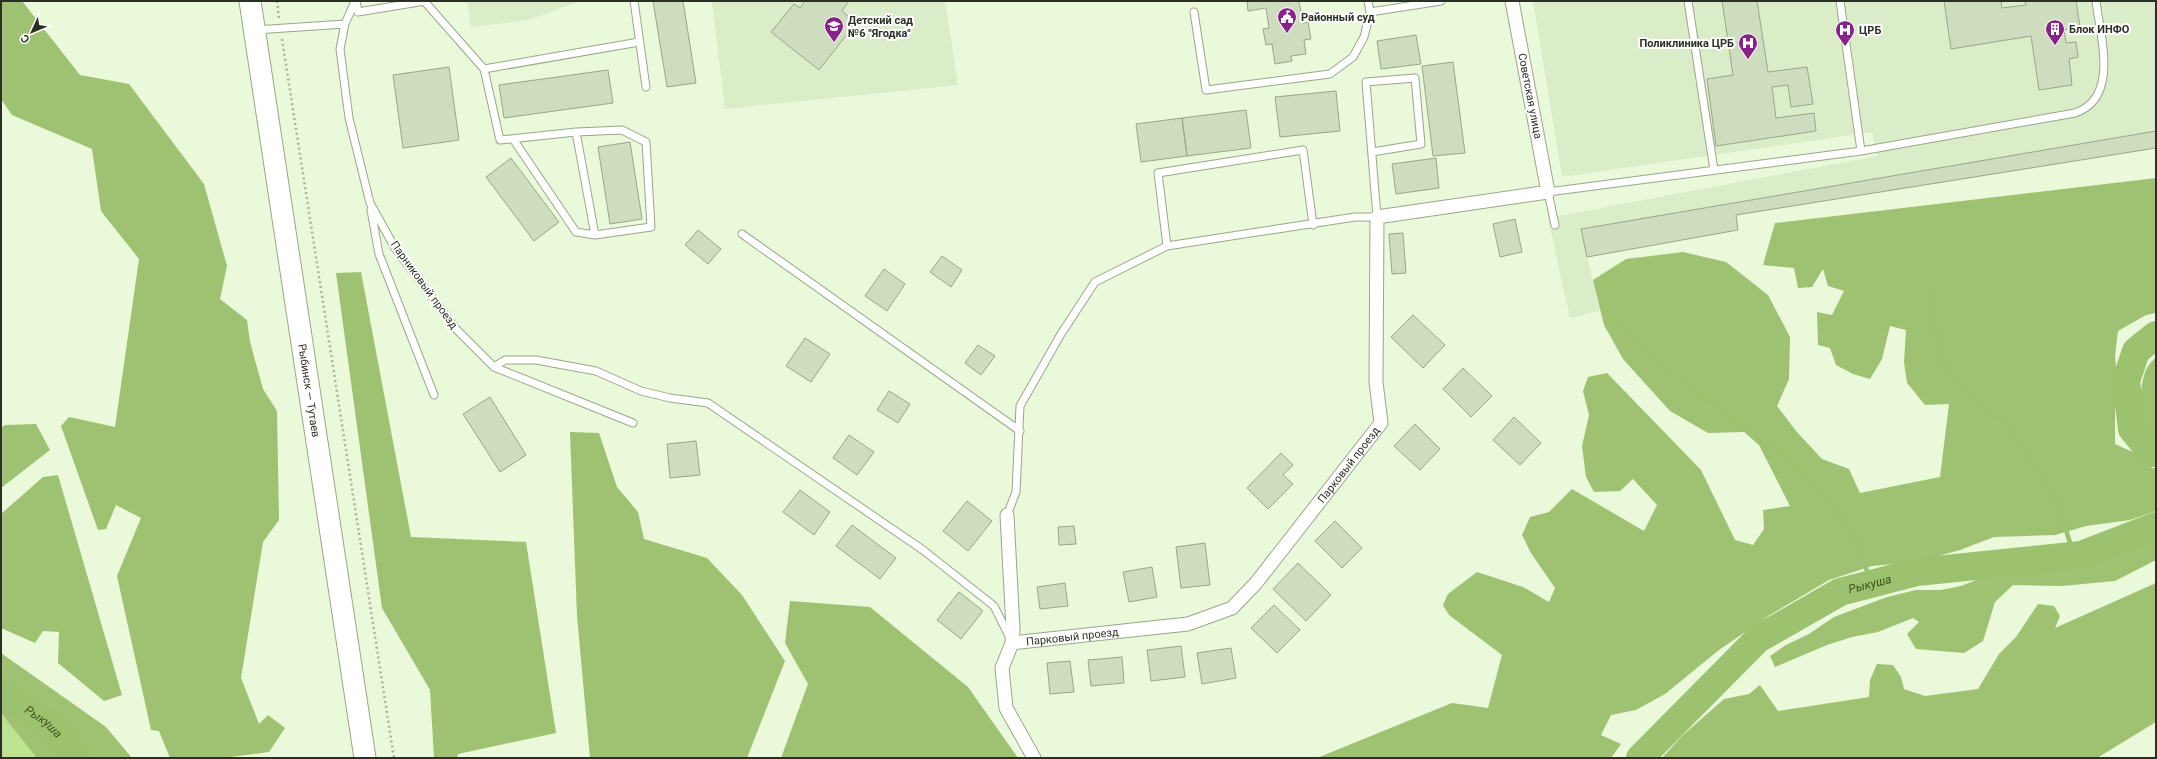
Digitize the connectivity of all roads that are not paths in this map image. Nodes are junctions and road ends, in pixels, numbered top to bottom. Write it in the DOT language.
graph roads {
  1 [pos="251,1"];
  2 [pos="355,1"];
  3 [pos="425,1"];
  4 [pos="634,1"];
  5 [pos="1368,1"];
  6 [pos="1441,1"];
  7 [pos="1512,1"];
  8 [pos="1688,1"];
  9 [pos="1840,1"];
  10 [pos="2096,1"];
  11 [pos="1194,12"];
  12 [pos="1370,12"];
  13 [pos="345,24"];
  14 [pos="255,26"];
  15 [pos="639,42"];
  16 [pos="484,69"];
  17 [pos="646,87"];
  18 [pos="576,132"];
  19 [pos="513,139"];
  20 [pos="1861,151"];
  21 [pos="1372,152"];
  22 [pos="1714,170"];
  23 [pos="1548,192"];
  24 [pos="370,203"];
  25 [pos="1377,217"];
  26 [pos="1313,225"];
  27 [pos="1555,225"];
  28 [pos="742,234"];
  29 [pos="595,235"];
  30 [pos="1167,246"];
  31 [pos="494,367"];
  32 [pos="434,395"];
  33 [pos="633,423"];
  34 [pos="1020,431"];
  35 [pos="1008,515"];
  36 [pos="1012,643"];
  37 [pos="365,758"];
  38 [pos="1034,758"];
  1 -- 14 [label="main road, Рыбинск — Тутаев"];
  2 -- 3 [label="lane"];
  2 -- 13 [label="lane, Парниковый проезд"];
  3 -- 16 [label="lane"];
  4 -- 15 [label="lane"];
  5 -- 12 [label="lane"];
  6 -- 12 [label="lane"];
  7 -- 23 [label="street, Советская улица"];
  8 -- 22 [label="lane"];
  9 -- 20 [label="lane"];
  10 -- 20 [label="lane"];
  11 -- 12 [label="lane"];
  13 -- 14 [label="lane"];
  13 -- 24 [label="lane, Парниковый проезд"];
  14 -- 37 [label="main road, Рыбинск — Тутаев"];
  15 -- 16 [label="lane"];
  15 -- 17 [label="lane"];
  16 -- 19 [label="lane"];
  18 -- 19 [label="lane"];
  18 -- 29 [label="lane"];
  18 -- 29 [label="lane"];
  19 -- 29 [label="lane"];
  20 -- 22 [label="lane"];
  21 -- 21 [label="lane"];
  21 -- 25 [label="lane"];
  22 -- 23 [label="lane"];
  23 -- 25 [label="street"];
  23 -- 27 [label="lane"];
  24 -- 31 [label="lane, Парниковый проезд"];
  24 -- 32 [label="lane"];
  25 -- 26 [label="lane"];
  25 -- 36 [label="street, Парковый проезд"];
  26 -- 30 [label="lane"];
  26 -- 30 [label="lane"];
  28 -- 34 [label="lane"];
  30 -- 34 [label="lane"];
  31 -- 33 [label="lane, Парниковый проезд"];
  31 -- 36 [label="lane"];
  34 -- 35 [label="lane"];
  35 -- 36 [label="street, Парковый проезд"];
  36 -- 38 [label="street, Парковый проезд"];
}
